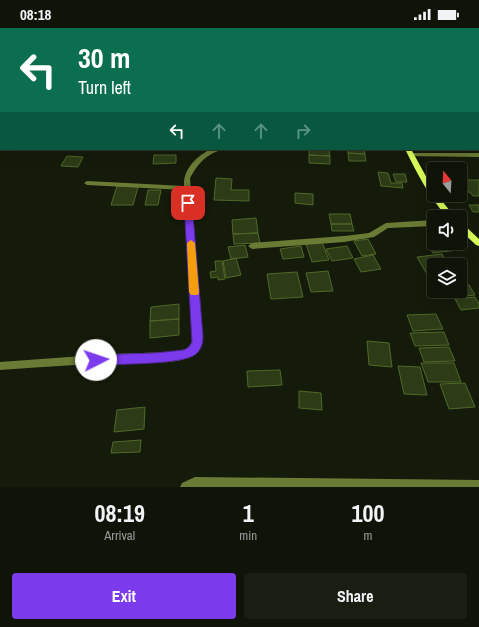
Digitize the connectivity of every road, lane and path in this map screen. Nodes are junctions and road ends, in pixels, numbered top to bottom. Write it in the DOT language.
graph roads {
  1 [pos="212,150"];
  2 [pos="410,152"];
  3 [pos="479,155"];
  4 [pos="87,183"];
  5 [pos="187,188"];
  6 [pos="444,210"];
  7 [pos="427,223"];
  8 [pos="467,232"];
  9 [pos="479,243"];
  10 [pos="252,246"];
  11 [pos="0,366"];
  12 [pos="479,486"];
  13 [pos="186,487"];
  1 -- 5 [label="street"];
  2 -- 3 [label="street"];
  2 -- 6 [label="street"];
  4 -- 5 [label="street"];
  5 -- 11 [label="street"];
  7 -- 10 [label="street"];
  8 -- 9 [label="street"];
  12 -- 13 [label="street"];
}
